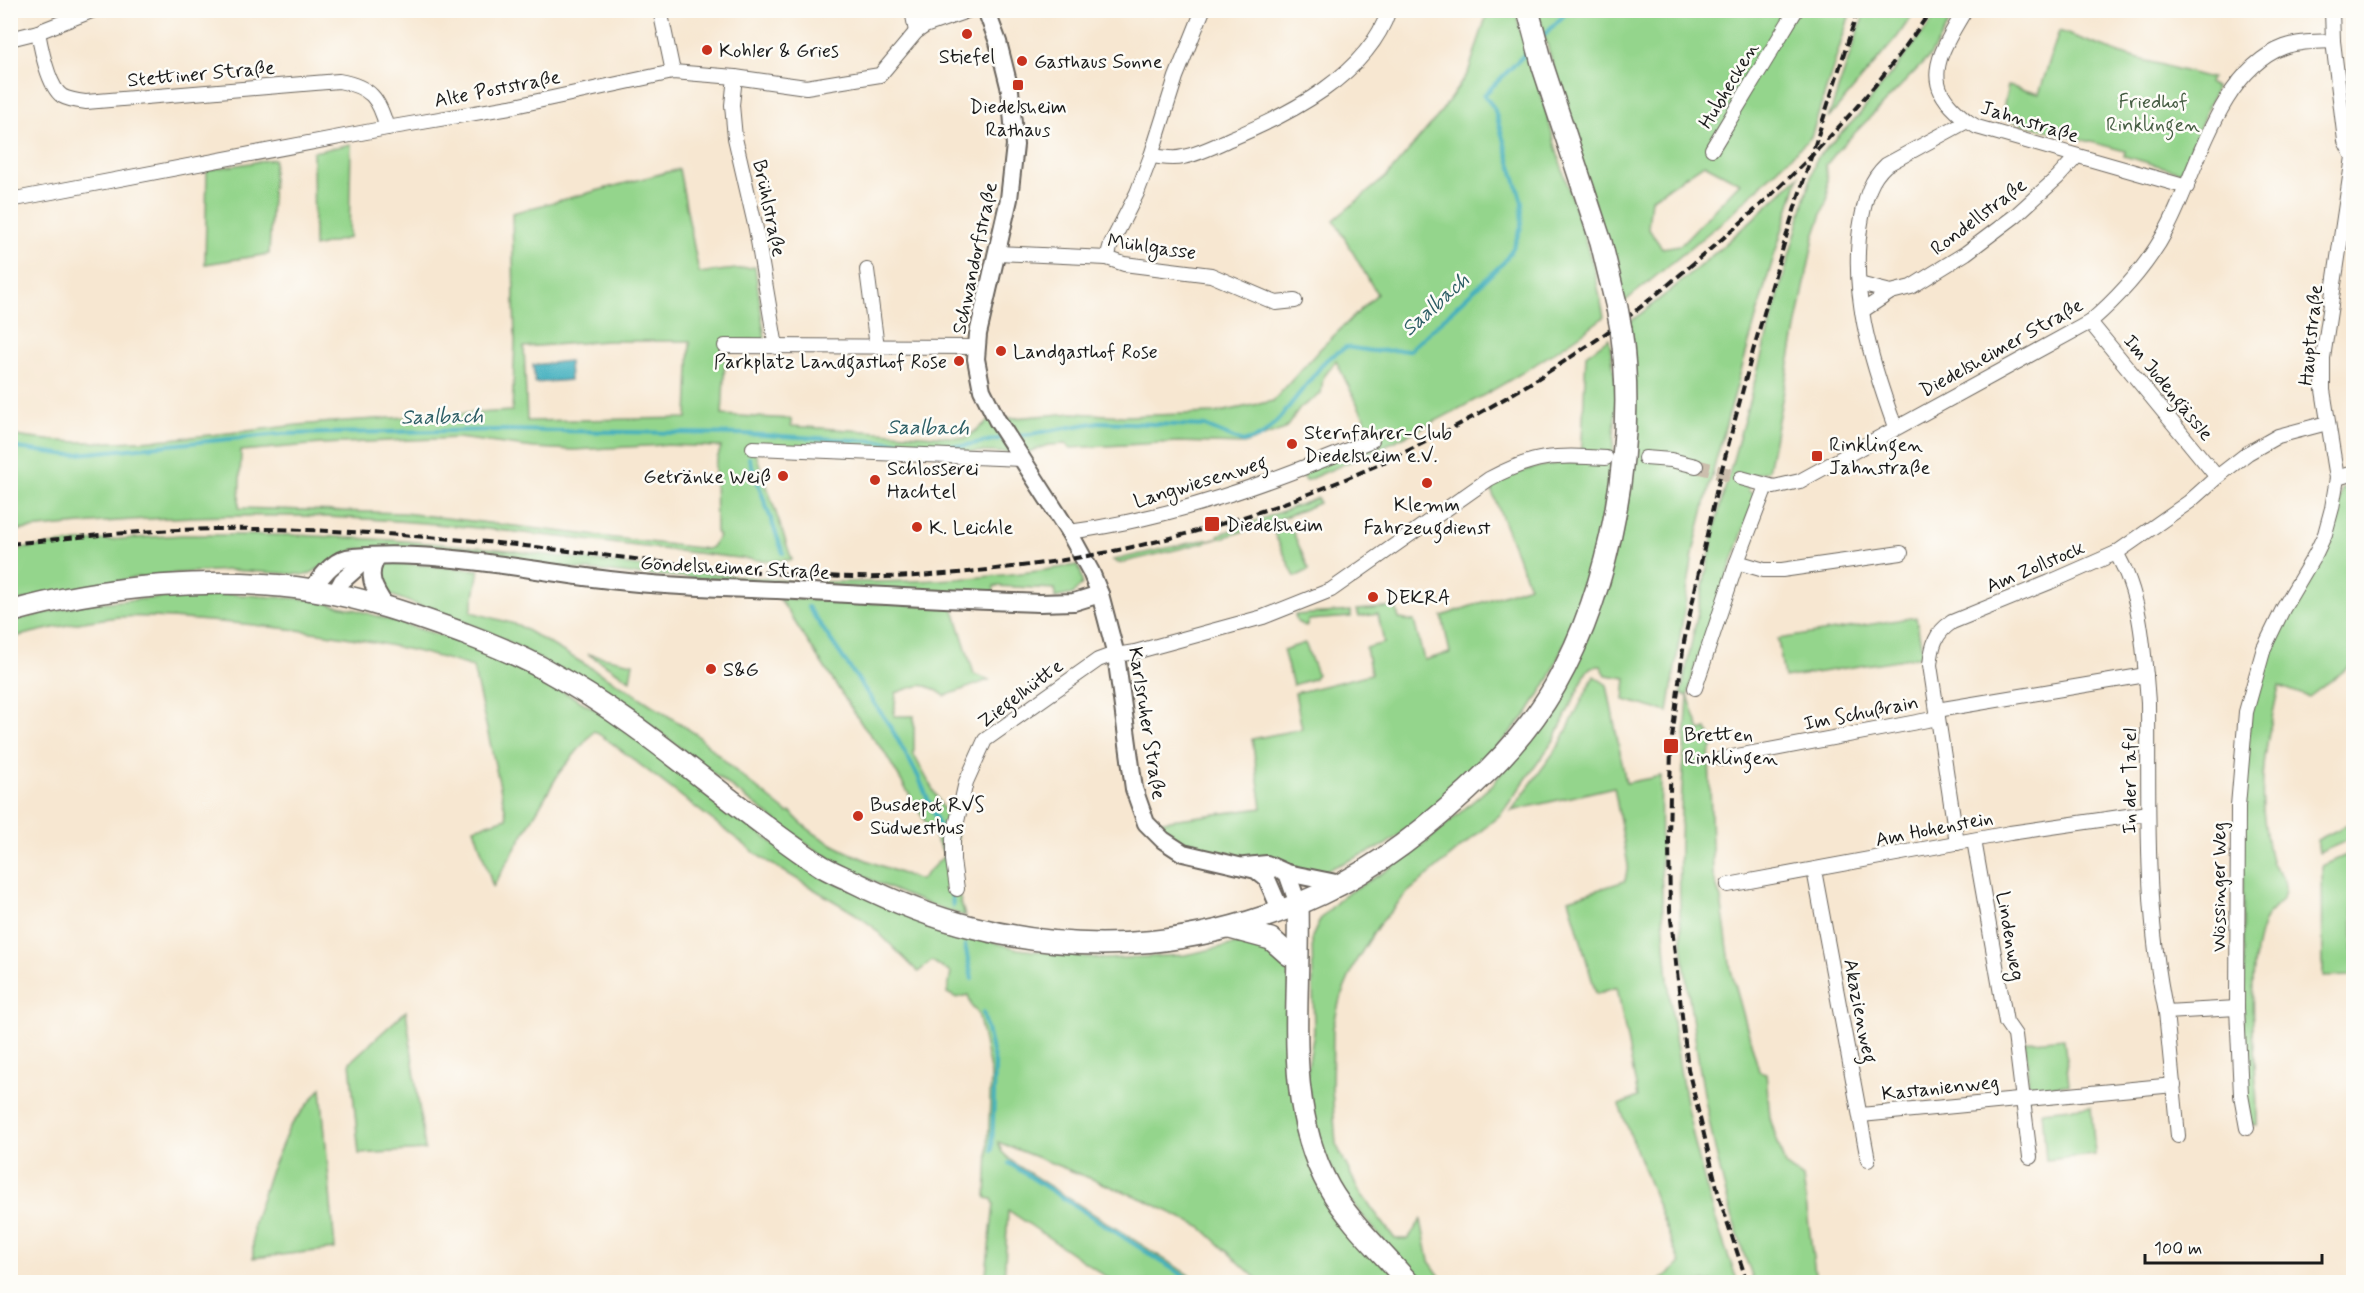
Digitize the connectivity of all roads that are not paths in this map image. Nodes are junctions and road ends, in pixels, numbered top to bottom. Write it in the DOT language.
graph roads {
  1 [pos="94,10"];
  2 [pos="660,10"];
  3 [pos="912,10"];
  4 [pos="970,10"];
  5 [pos="986,10"];
  6 [pos="1203,10"];
  7 [pos="1389,10"];
  8 [pos="1796,10"];
  9 [pos="1965,10"];
  10 [pos="2332,10"];
  11 [pos="1529,14"];
  12 [pos="38,32"];
  13 [pos="916,32"];
  14 [pos="10,39"];
  15 [pos="2333,41"];
  16 [pos="673,72"];
  17 [pos="735,78"];
  18 [pos="1967,121"];
  19 [pos="387,128"];
  20 [pos="1712,149"];
  21 [pos="1152,156"];
  22 [pos="2077,156"];
  23 [pos="2353,157"];
  24 [pos="2187,187"];
  25 [pos="10,200"];
  26 [pos="997,254"];
  27 [pos="1107,258"];
  28 [pos="867,270"];
  29 [pos="1859,284"];
  30 [pos="1891,292"];
  31 [pos="1295,301"];
  32 [pos="1862,311"];
  33 [pos="2090,322"];
  34 [pos="725,346"];
  35 [pos="776,346"];
  36 [pos="877,347"];
  37 [pos="977,347"];
  38 [pos="2327,423"];
  39 [pos="1895,428"];
  40 [pos="1372,440"];
  41 [pos="753,448"];
  42 [pos="1018,452"];
  43 [pos="1606,458"];
  44 [pos="1645,458"];
  45 [pos="1696,465"];
  46 [pos="2354,473"];
  47 [pos="2217,477"];
  48 [pos="1741,478"];
  49 [pos="2337,478"];
  50 [pos="1766,486"];
  51 [pos="1069,532"];
  52 [pos="1900,552"];
  53 [pos="2116,553"];
  54 [pos="374,557"];
  55 [pos="1737,562"];
  56 [pos="312,590"];
  57 [pos="335,594"];
  58 [pos="1100,594"];
  59 [pos="386,607"];
  60 [pos="10,612"];
  61 [pos="2264,648"];
  62 [pos="1116,655"];
  63 [pos="2146,675"];
  64 [pos="1695,688"];
  65 [pos="1937,714"];
  66 [pos="1721,759"];
  67 [pos="2148,813"];
  68 [pos="1974,840"];
  69 [pos="1957,843"];
  70 [pos="1243,867"];
  71 [pos="1814,870"];
  72 [pos="1287,873"];
  73 [pos="1728,885"];
  74 [pos="1334,888"];
  75 [pos="957,889"];
  76 [pos="1289,907"];
  77 [pos="1230,927"];
  78 [pos="1294,950"];
  79 [pos="2237,1008"];
  80 [pos="2166,1012"];
  81 [pos="2015,1035"];
  82 [pos="2174,1085"];
  83 [pos="2023,1099"];
  84 [pos="1861,1114"];
  85 [pos="2247,1128"];
  86 [pos="2178,1136"];
  87 [pos="2030,1157"];
  88 [pos="1868,1160"];
  89 [pos="1408,1282"];
  1 -- 12 [label="street"];
  2 -- 16 [label="street"];
  3 -- 13 [label="street"];
  4 -- 13 [label="street, Alte Poststraße"];
  5 -- 26 [label="street, Schwandorfstraße"];
  6 -- 21 [label="street"];
  7 -- 21 [label="street"];
  8 -- 20 [label="street, Hubhecken"];
  9 -- 18 [label="street"];
  10 -- 15 [label="street, Hauptstraße"];
  11 -- 74 [label="main road, bridge"];
  12 -- 14 [label="street"];
  12 -- 19 [label="street, Stettiner Straße"];
  13 -- 17 [label="street, Alte Poststraße"];
  15 -- 23 [label="street, Hauptstraße"];
  15 -- 24 [label="street, Diedelsheimer Straße"];
  16 -- 17 [label="street, Alte Poststraße"];
  16 -- 19 [label="street, Alte Poststraße"];
  17 -- 35 [label="street, Brühlstraße"];
  18 -- 22 [label="street, Jahnstraße"];
  18 -- 29 [label="street, Jahnstraße"];
  19 -- 25 [label="street, Alte Poststraße"];
  21 -- 27 [label="street"];
  22 -- 24 [label="street, Jahnstraße"];
  22 -- 30 [label="street, Rondellstraße"];
  23 -- 38 [label="street, Hauptstraße"];
  24 -- 33 [label="street, Diedelsheimer Straße"];
  26 -- 27 [label="street, Mühlgasse"];
  26 -- 37 [label="street, Schwandorfstraße"];
  27 -- 31 [label="street, Mühlgasse"];
  28 -- 36 [label="street"];
  29 -- 30 [label="street"];
  29 -- 32 [label="street, Jahnstraße"];
  30 -- 32 [label="street"];
  32 -- 39 [label="street, Jahnstraße"];
  33 -- 39 [label="street, Diedelsheimer Straße"];
  33 -- 47 [label="street, Im Judengässle"];
  34 -- 35 [label="street"];
  35 -- 36 [label="street"];
  36 -- 37 [label="street"];
  37 -- 42 [label="street, Schwandorfstraße"];
  38 -- 47 [label="street, Am Zollstock"];
  38 -- 49 [label="street, Hauptstraße"];
  39 -- 50 [label="street, Diedelsheimer Straße"];
  40 -- 51 [label="street, Langwiesenweg"];
  41 -- 42 [label="street"];
  42 -- 51 [label="street, Schwandorfstraße"];
  43 -- 62 [label="street, Ziegelhütte"];
  44 -- 45 [label="street"];
  46 -- 49 [label="street"];
  47 -- 53 [label="street, Am Zollstock"];
  48 -- 50 [label="street, Diedelsheimer Straße"];
  49 -- 61 [label="street, Hauptstraße"];
  50 -- 55 [label="street"];
  51 -- 58 [label="street, Schwandorfstraße"];
  52 -- 55 [label="street"];
  53 -- 63 [label="street, In der Tafel"];
  53 -- 65 [label="street, Am Zollstock"];
  54 -- 56 [label="street, Gondelsheimer Straße"];
  54 -- 57 [label="street"];
  54 -- 58 [label="street, Gondelsheimer Straße"];
  54 -- 59 [label="street"];
  55 -- 64 [label="street"];
  56 -- 57 [label="main road"];
  56 -- 60 [label="main road"];
  57 -- 59 [label="main road"];
  58 -- 62 [label="street, Karlsruher Straße"];
  59 -- 77 [label="main road"];
  61 -- 79 [label="street, Wössinger Weg"];
  62 -- 70 [label="street, Karlsruher Straße"];
  62 -- 75 [label="street, Ziegelhütte"];
  63 -- 65 [label="street, Im Schußrain"];
  63 -- 67 [label="street, In der Tafel"];
  65 -- 66 [label="street, Im Schußrain"];
  65 -- 69 [label="street, Am Zollstock"];
  67 -- 68 [label="street, Am Hohenstein"];
  67 -- 80 [label="street, In der Tafel"];
  68 -- 69 [label="street, Am Hohenstein"];
  68 -- 81 [label="street, Lindenweg"];
  69 -- 71 [label="street, Am Hohenstein"];
  70 -- 72 [label="street, Karlsruher Straße"];
  70 -- 76 [label="street, Karlsruher Straße"];
  71 -- 73 [label="street, Am Hohenstein"];
  71 -- 84 [label="street, Akazienweg"];
  72 -- 74 [label="street, Karlsruher Straße"];
  72 -- 76 [label="street"];
  74 -- 76 [label="main road"];
  74 -- 78 [label="main road"];
  76 -- 77 [label="main road"];
  76 -- 78 [label="main road"];
  77 -- 78 [label="main road"];
  78 -- 89 [label="main road"];
  79 -- 80 [label="street"];
  79 -- 85 [label="street, Wössinger Weg"];
  80 -- 82 [label="street, In der Tafel"];
  81 -- 83 [label="street, Kastanienweg"];
  82 -- 83 [label="street, Kastanienweg"];
  82 -- 86 [label="street, In der Tafel"];
  83 -- 84 [label="street, Kastanienweg"];
  83 -- 87 [label="street, Kastanienweg"];
  84 -- 88 [label="street, Akazienweg"];
}
